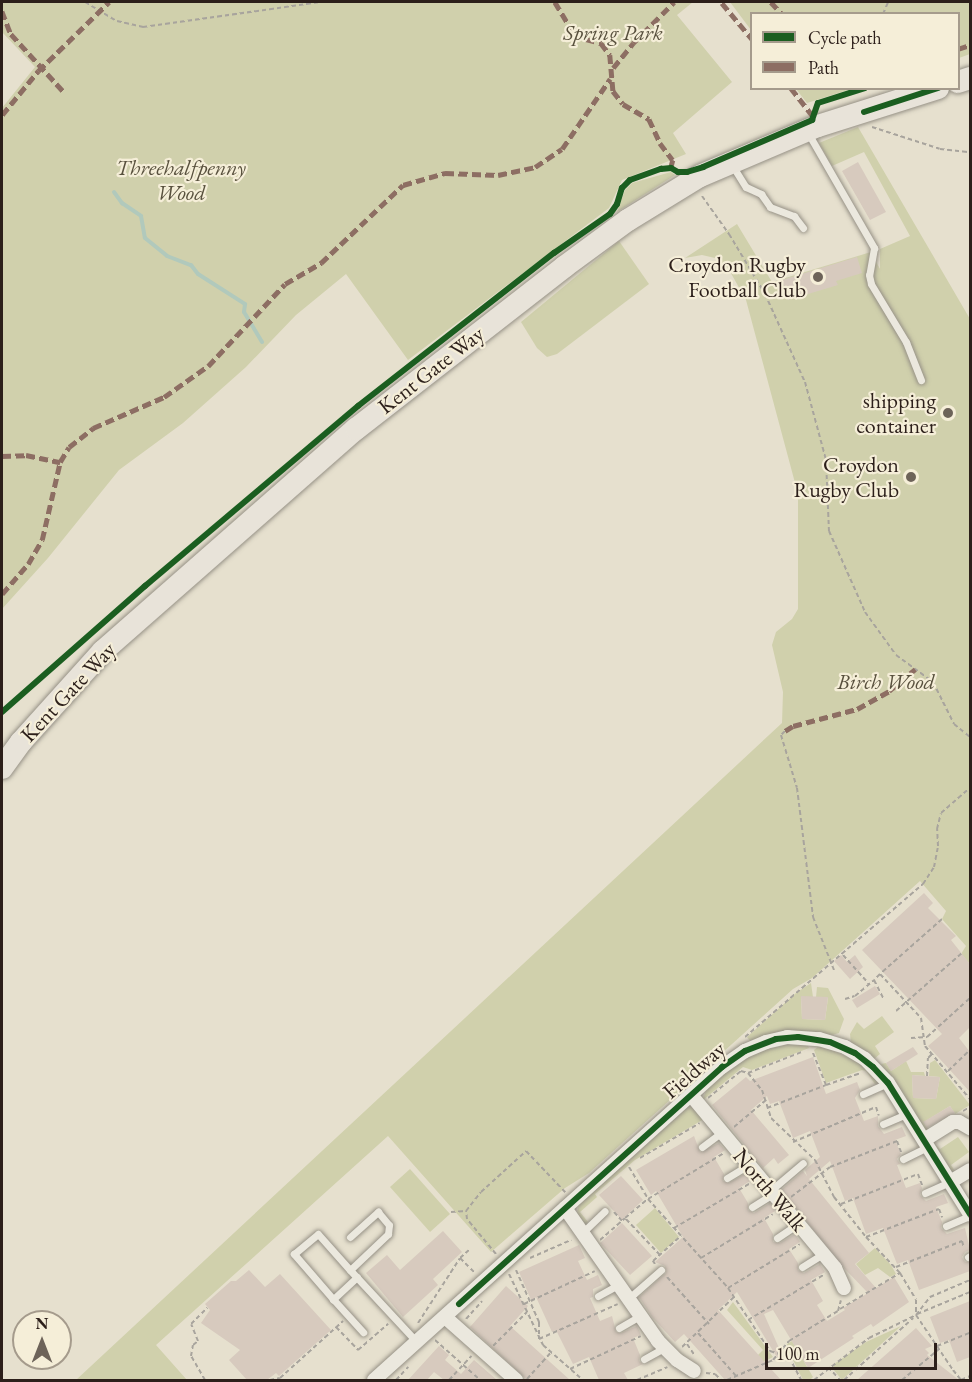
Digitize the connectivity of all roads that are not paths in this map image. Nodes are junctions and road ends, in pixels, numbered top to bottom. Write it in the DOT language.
graph roads {
  1 [pos="932,90"];
  2 [pos="807,130"];
  3 [pos="730,163"];
  4 [pos="803,228"];
  5 [pos="921,380"];
  6 [pos="2,768"];
  7 [pos="888,1083"];
  8 [pos="863,1094"];
  9 [pos="695,1100"];
  10 [pos="908,1114"];
  11 [pos="883,1124"];
  12 [pos="970,1128"];
  13 [pos="723,1134"];
  14 [pos="926,1144"];
  15 [pos="702,1147"];
  16 [pos="903,1159"];
  17 [pos="803,1163"];
  18 [pos="749,1165"];
  19 [pos="970,1170"];
  20 [pos="727,1178"];
  21 [pos="950,1182"];
  22 [pos="926,1193"];
  23 [pos="777,1199"];
  24 [pos="569,1205"];
  25 [pos="752,1207"];
  26 [pos="607,1210"];
  27 [pos="970,1215"];
  28 [pos="798,1224"];
  29 [pos="946,1226"];
  30 [pos="584,1233"];
  31 [pos="350,1237"];
  32 [pos="777,1238"];
  33 [pos="823,1254"];
  34 [pos="802,1267"];
  35 [pos="350,1270"];
  36 [pos="661,1270"];
  37 [pos="357,1277"];
  38 [pos="618,1285"];
  39 [pos="844,1288"];
  40 [pos="598,1296"];
  41 [pos="333,1299"];
  42 [pos="628,1299"];
  43 [pos="640,1316"];
  44 [pos="445,1317"];
  45 [pos="619,1328"];
  46 [pos="363,1332"];
  47 [pos="416,1336"];
  48 [pos="663,1347"];
  49 [pos="644,1359"];
  50 [pos="694,1371"];
  51 [pos="374,1380"];
  52 [pos="516,1380"];
  1 -- 2 [label="main road, Kent Gate Way"];
  2 -- 3 [label="main road, Kent Gate Way"];
  2 -- 5 [label="lane"];
  3 -- 4 [label="lane"];
  3 -- 6 [label="main road, Kent Gate Way"];
  7 -- 8 [label="lane"];
  7 -- 9 [label="street, Fieldway"];
  7 -- 10 [label="street, Fieldway"];
  9 -- 13 [label="street, North Walk"];
  9 -- 24 [label="street, Fieldway"];
  10 -- 11 [label="lane"];
  10 -- 14 [label="street, Fieldway"];
  12 -- 14 [label="street"];
  13 -- 15 [label="lane"];
  13 -- 18 [label="street, North Walk"];
  14 -- 16 [label="lane"];
  14 -- 21 [label="street, Fieldway"];
  17 -- 23 [label="lane"];
  18 -- 20 [label="lane"];
  18 -- 23 [label="street, North Walk"];
  19 -- 21 [label="street"];
  21 -- 22 [label="lane"];
  21 -- 27 [label="street, Fieldway"];
  23 -- 25 [label="lane"];
  23 -- 28 [label="street, North Walk"];
  24 -- 30 [label="street"];
  24 -- 44 [label="street, Fieldway"];
  26 -- 30 [label="lane"];
  27 -- 29 [label="lane"];
  28 -- 32 [label="lane"];
  28 -- 33 [label="street, North Walk"];
  30 -- 38 [label="street"];
  31 -- 35 [label="lane"];
  33 -- 34 [label="lane"];
  33 -- 39 [label="street, North Walk"];
  35 -- 37 [label="lane"];
  35 -- 41 [label="lane"];
  36 -- 42 [label="lane"];
  37 -- 41 [label="lane"];
  37 -- 47 [label="lane"];
  38 -- 40 [label="lane"];
  38 -- 42 [label="street"];
  41 -- 46 [label="lane"];
  42 -- 43 [label="street"];
  43 -- 45 [label="lane"];
  43 -- 48 [label="street"];
  44 -- 47 [label="street, Fieldway"];
  44 -- 52 [label="street"];
  47 -- 51 [label="street, Fieldway"];
  48 -- 49 [label="lane"];
  48 -- 50 [label="street"];
}
